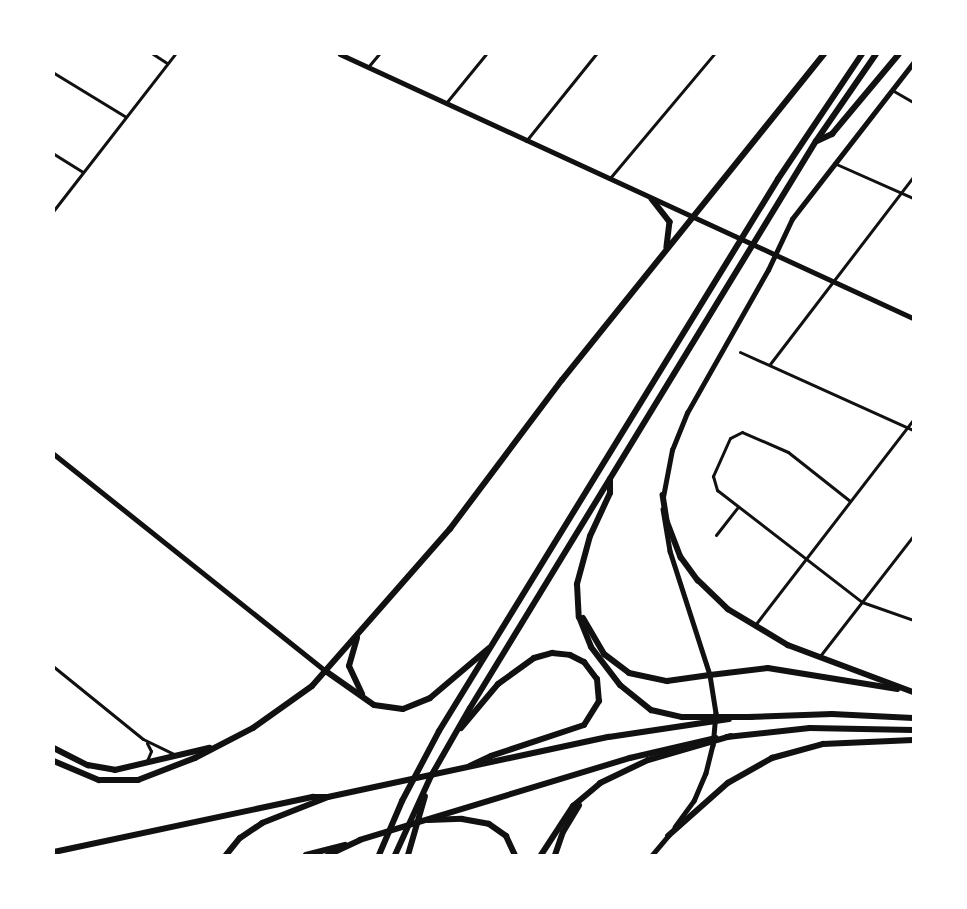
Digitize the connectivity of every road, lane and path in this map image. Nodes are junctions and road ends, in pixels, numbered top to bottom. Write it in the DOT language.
graph roads {
  1 [pos="153,54"];
  2 [pos="175,54"];
  3 [pos="340,54"];
  4 [pos="379,54"];
  5 [pos="486,54"];
  6 [pos="596,54"];
  7 [pos="714,54"];
  8 [pos="822,54"];
  9 [pos="862,54"];
  10 [pos="876,54"];
  11 [pos="899,54"];
  12 [pos="167,63"];
  13 [pos="913,63"];
  14 [pos="368,67"];
  15 [pos="54,73"];
  16 [pos="892,90"];
  17 [pos="913,102"];
  18 [pos="446,103"];
  19 [pos="126,117"];
  20 [pos="525,141"];
  21 [pos="816,141"];
  22 [pos="54,154"];
  23 [pos="833,163"];
  24 [pos="83,172"];
  25 [pos="913,177"];
  26 [pos="610,179"];
  27 [pos="901,193"];
  28 [pos="652,198"];
  29 [pos="913,198"];
  30 [pos="54,210"];
  31 [pos="693,217"];
  32 [pos="666,252"];
  33 [pos="775,255"];
  34 [pos="834,281"];
  35 [pos="913,318"];
  36 [pos="740,352"];
  37 [pos="770,364"];
  38 [pos="913,420"];
  39 [pos="908,427"];
  40 [pos="913,430"];
  41 [pos="54,454"];
  42 [pos="610,477"];
  43 [pos="663,495"];
  44 [pos="850,501"];
  45 [pos="738,507"];
  46 [pos="716,535"];
  47 [pos="913,536"];
  48 [pos="806,560"];
  49 [pos="578,578"];
  50 [pos="862,602"];
  51 [pos="913,620"];
  52 [pos="753,627"];
  53 [pos="357,638"];
  54 [pos="492,646"];
  55 [pos="819,658"];
  56 [pos="54,667"];
  57 [pos="327,672"];
  58 [pos="710,675"];
  59 [pos="913,692"];
  60 [pos="370,703"];
  61 [pos="752,717"];
  62 [pos="913,718"];
  63 [pos="913,730"];
  64 [pos="731,736"];
  65 [pos="143,739"];
  66 [pos="913,740"];
  67 [pos="449,743"];
  68 [pos="54,748"];
  69 [pos="209,748"];
  70 [pos="176,755"];
  71 [pos="54,761"];
  72 [pos="143,766"];
  73 [pos="470,766"];
  74 [pos="431,776"];
  75 [pos="606,780"];
  76 [pos="328,797"];
  77 [pos="428,820"];
  78 [pos="668,836"];
  79 [pos="363,839"];
  80 [pos="383,844"];
  81 [pos="54,852"];
  82 [pos="226,855"];
  83 [pos="306,855"];
  84 [pos="328,855"];
  85 [pos="373,855"];
  86 [pos="379,855"];
  87 [pos="395,855"];
  88 [pos="408,855"];
  89 [pos="515,855"];
  90 [pos="541,855"];
  91 [pos="555,855"];
  92 [pos="652,855"];
  1 -- 12 [label="street"];
  2 -- 12 [label="street"];
  3 -- 14 [label="street"];
  4 -- 14 [label="street"];
  5 -- 18 [label="street"];
  6 -- 20 [label="street"];
  7 -- 26 [label="street"];
  8 -- 31 [label="main road"];
  9 -- 54 [label="highway"];
  10 -- 21 [label="highway"];
  11 -- 21 [label="highway"];
  12 -- 19 [label="street"];
  13 -- 16 [label="street"];
  14 -- 18 [label="street"];
  15 -- 19 [label="street"];
  16 -- 17 [label="street"];
  16 -- 23 [label="street"];
  18 -- 20 [label="street"];
  19 -- 24 [label="street"];
  20 -- 26 [label="street"];
  21 -- 42 [label="highway"];
  22 -- 24 [label="street"];
  23 -- 27 [label="street"];
  23 -- 33 [label="street"];
  24 -- 30 [label="street"];
  25 -- 27 [label="street"];
  26 -- 28 [label="street"];
  27 -- 29 [label="street"];
  27 -- 34 [label="street"];
  28 -- 31 [label="street"];
  28 -- 32 [label="main road"];
  31 -- 32 [label="main road"];
  31 -- 33 [label="street"];
  32 -- 53 [label="main road"];
  33 -- 34 [label="street"];
  33 -- 43 [label="street"];
  34 -- 35 [label="street"];
  34 -- 37 [label="street"];
  36 -- 37 [label="street"];
  37 -- 39 [label="street"];
  38 -- 39 [label="street"];
  39 -- 40 [label="street"];
  39 -- 44 [label="street"];
  41 -- 57 [label="street"];
  42 -- 49 [label="highway"];
  42 -- 67 [label="highway"];
  43 -- 52 [label="main road"];
  43 -- 58 [label="street"];
  44 -- 45 [label="street"];
  44 -- 48 [label="street"];
  45 -- 46 [label="street"];
  45 -- 48 [label="street"];
  47 -- 50 [label="street"];
  48 -- 50 [label="street"];
  48 -- 52 [label="street"];
  49 -- 58 [label="highway"];
  49 -- 61 [label="highway"];
  50 -- 51 [label="street"];
  50 -- 55 [label="street"];
  52 -- 55 [label="main road"];
  53 -- 57 [label="main road"];
  53 -- 60 [label="highway"];
  54 -- 60 [label="highway"];
  54 -- 80 [label="highway"];
  55 -- 59 [label="main road"];
  56 -- 65 [label="street"];
  57 -- 60 [label="highway"];
  57 -- 69 [label="main road"];
  58 -- 59 [label="main road"];
  58 -- 78 [label="street"];
  61 -- 62 [label="main road"];
  61 -- 73 [label="main road"];
  63 -- 64 [label="main road"];
  64 -- 75 [label="highway"];
  64 -- 77 [label="main road"];
  65 -- 70 [label="street"];
  65 -- 72 [label="street"];
  66 -- 78 [label="main road"];
  67 -- 73 [label="highway"];
  67 -- 74 [label="highway"];
  68 -- 72 [label="main road"];
  69 -- 70 [label="main road"];
  69 -- 71 [label="main road"];
  70 -- 72 [label="main road"];
  73 -- 76 [label="main road"];
  74 -- 87 [label="highway"];
  74 -- 88 [label="highway"];
  75 -- 90 [label="highway"];
  75 -- 91 [label="highway"];
  76 -- 81 [label="main road"];
  76 -- 82 [label="highway"];
  77 -- 79 [label="main road"];
  77 -- 89 [label="highway"];
  78 -- 92 [label="street"];
  79 -- 83 [label="main road"];
  79 -- 84 [label="highway"];
  80 -- 85 [label="highway"];
  80 -- 86 [label="highway"];
}
